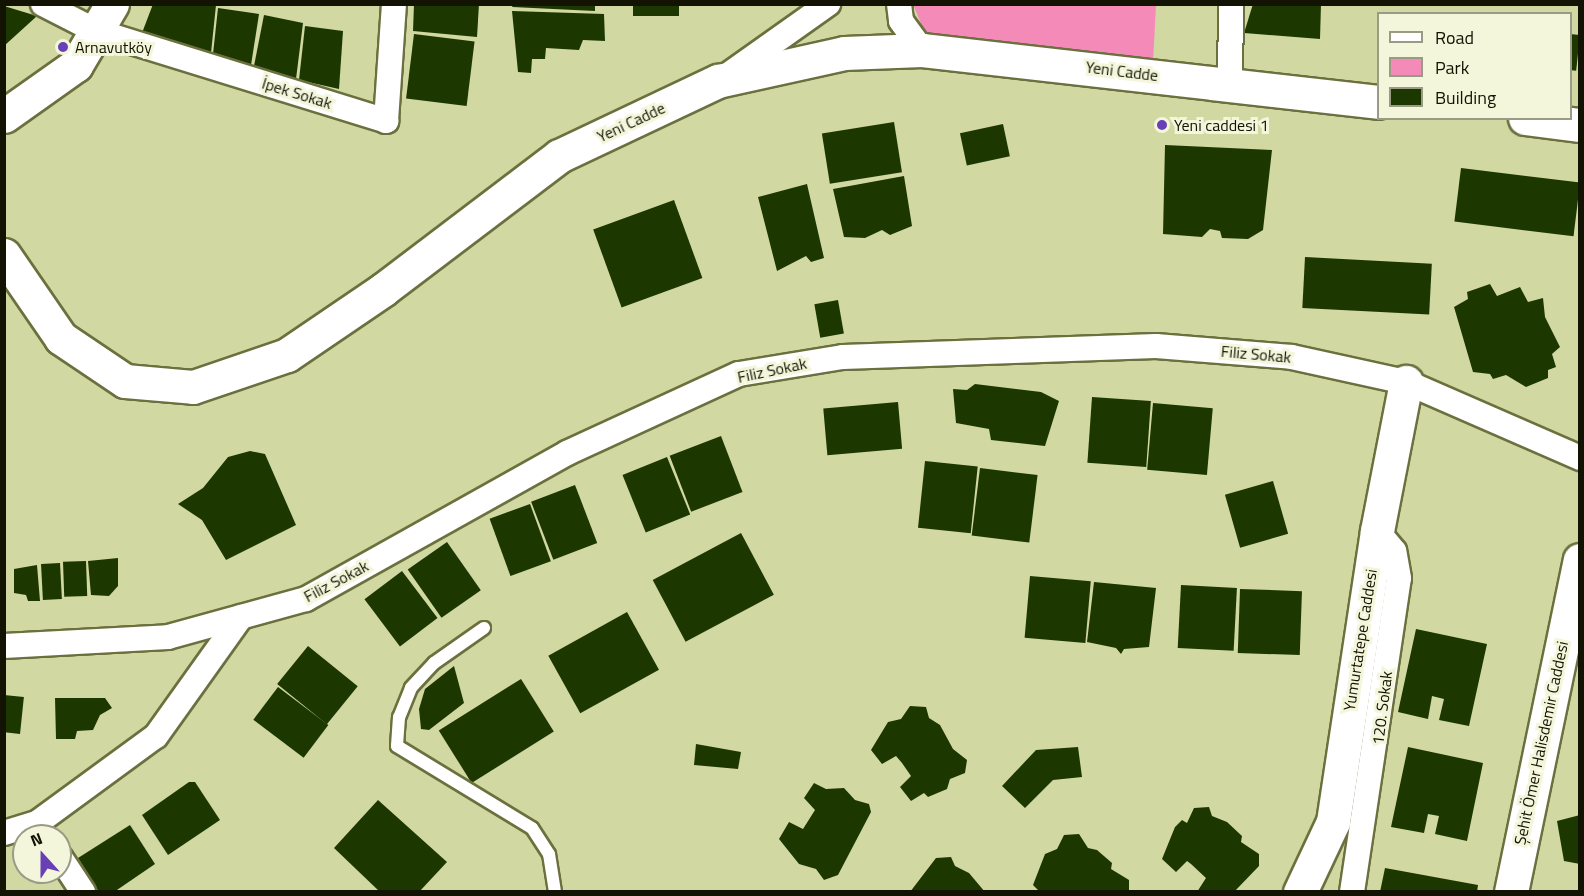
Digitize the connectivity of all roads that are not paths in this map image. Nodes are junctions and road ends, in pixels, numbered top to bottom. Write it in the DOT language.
graph roads {
  1 [pos="43,4"];
  2 [pos="394,4"];
  3 [pos="828,4"];
  4 [pos="899,4"];
  5 [pos="1231,4"];
  6 [pos="104,18"];
  7 [pos="922,50"];
  8 [pos="718,81"];
  9 [pos="1230,85"];
  10 [pos="1377,102"];
  11 [pos="4,116"];
  12 [pos="1541,120"];
  13 [pos="1580,125"];
  14 [pos="4,255"];
  15 [pos="1406,382"];
  16 [pos="1580,458"];
  17 [pos="1377,531"];
  18 [pos="1580,560"];
  19 [pos="241,617"];
  20 [pos="484,628"];
  21 [pos="4,646"];
  22 [pos="47,824"];
  23 [pos="72,875"];
  24 [pos="83,891"];
  25 [pos="555,891"];
  26 [pos="1300,891"];
  27 [pos="1352,891"];
  28 [pos="1511,891"];
  1 -- 6 [label="street"];
  2 -- 6 [label="street, İpek Sokak"];
  3 -- 8 [label="street"];
  4 -- 7 [label="street"];
  5 -- 9 [label="street"];
  6 -- 11 [label="street"];
  7 -- 8 [label="street, Yeni Cadde"];
  7 -- 9 [label="street, Yeni Cadde"];
  8 -- 14 [label="street, Yeni Cadde"];
  9 -- 10 [label="street, Yeni Cadde"];
  12 -- 13 [label="street"];
  15 -- 16 [label="street, Filiz Sokak"];
  15 -- 17 [label="street, Yumurtatepe Caddesi"];
  15 -- 19 [label="street, Filiz Sokak"];
  17 -- 26 [label="street, Yumurtatepe Caddesi"];
  17 -- 27 [label="street, 120. Sokak"];
  18 -- 28 [label="street, Şehit Ömer Halisdemir Caddesi"];
  19 -- 21 [label="street, Filiz Sokak"];
  19 -- 22 [label="street"];
  20 -- 25 [label="lane"];
  23 -- 24 [label="street"];
}
